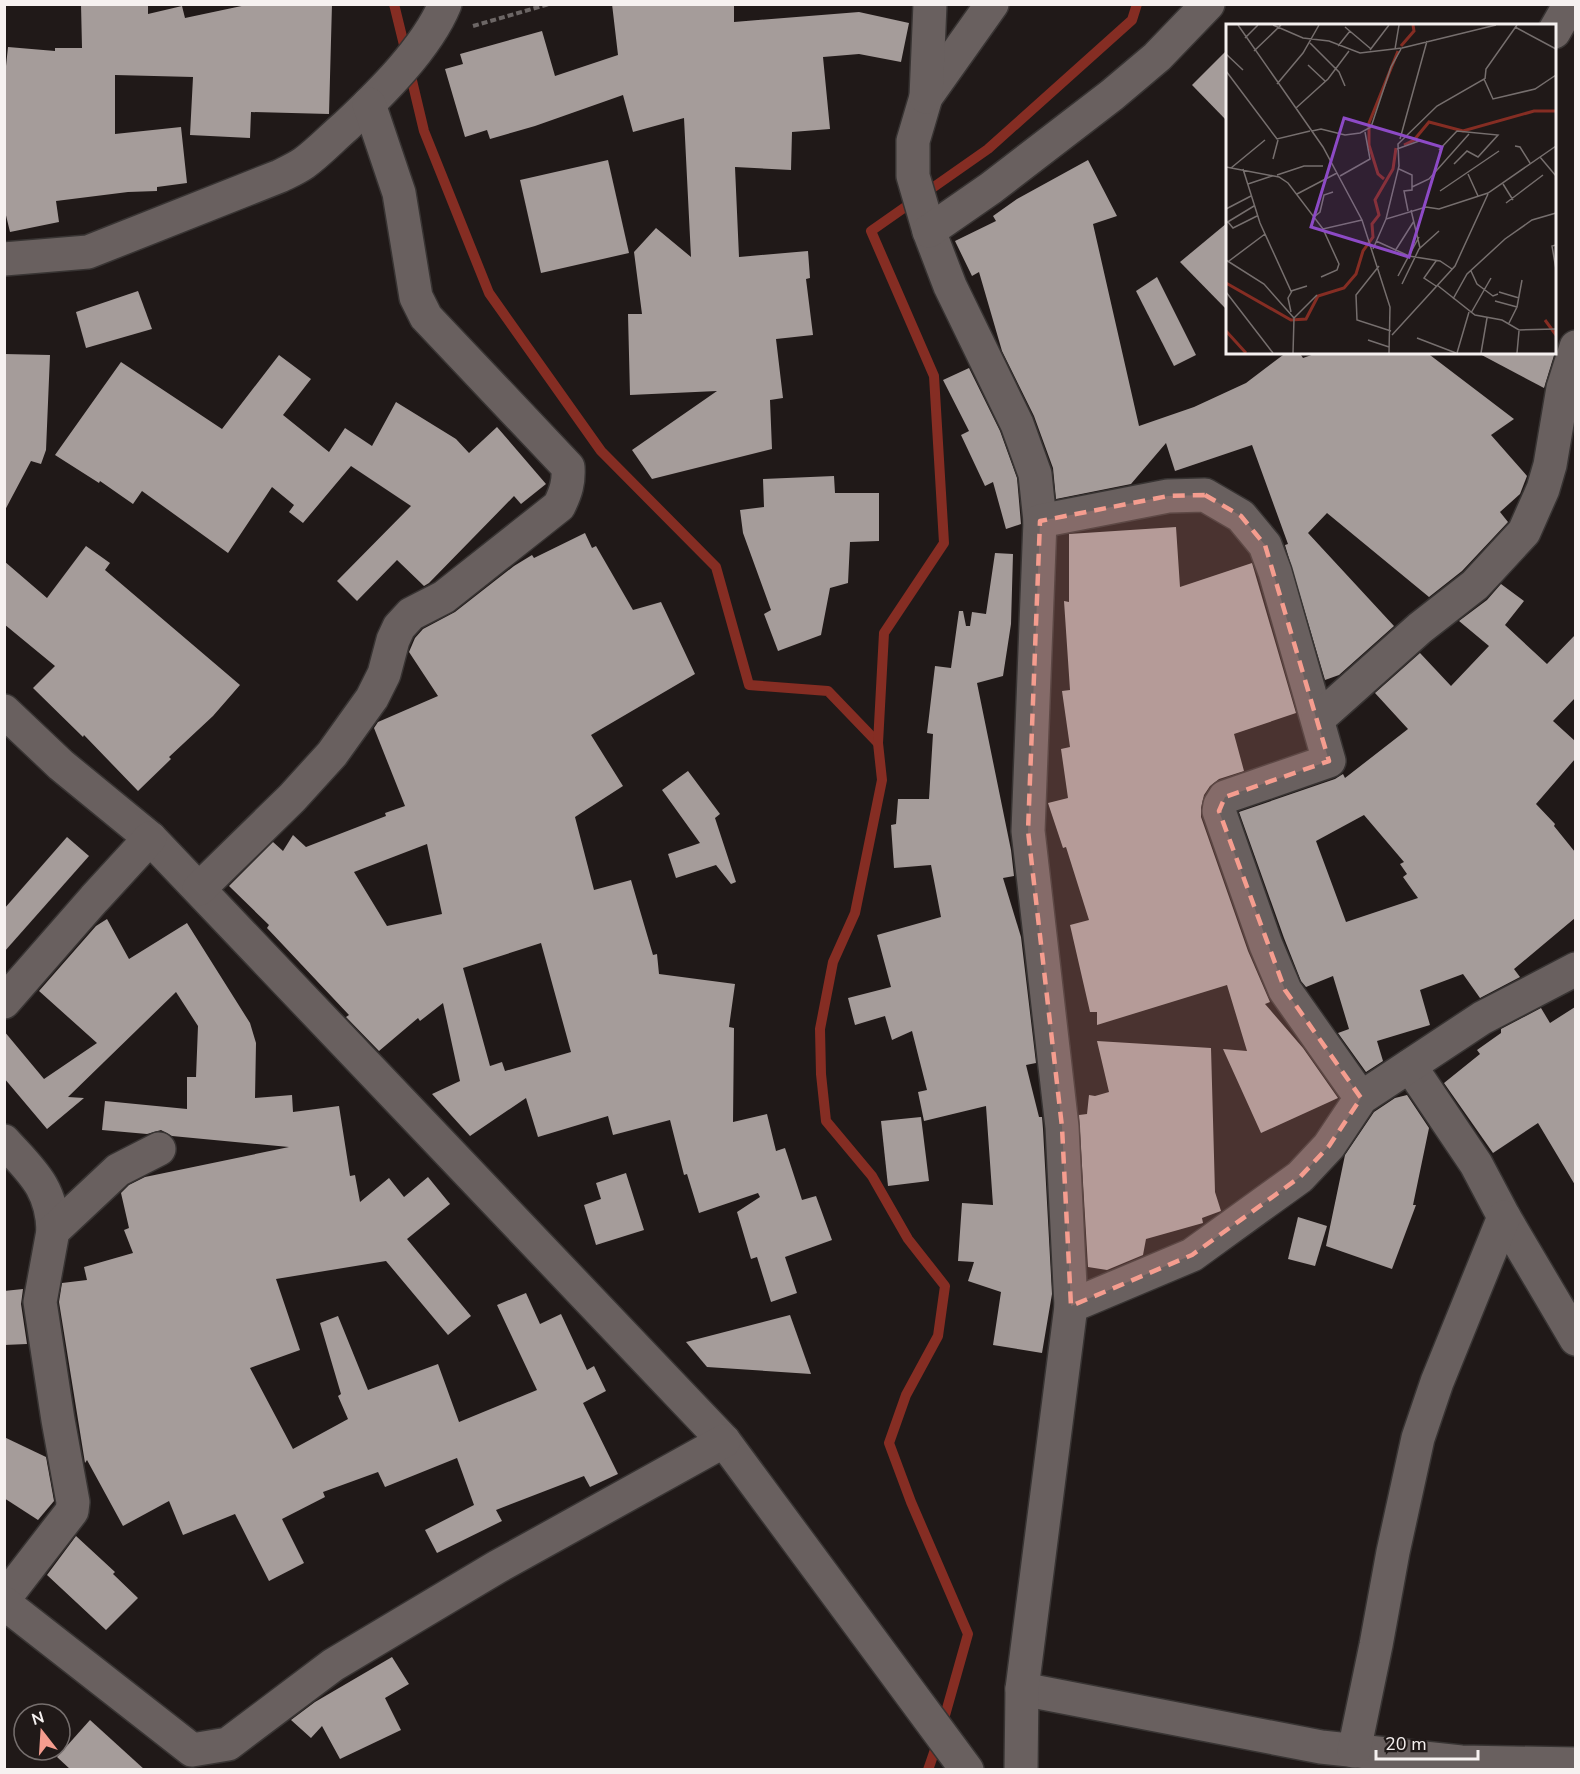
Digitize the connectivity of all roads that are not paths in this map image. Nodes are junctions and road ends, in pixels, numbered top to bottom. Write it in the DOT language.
graph roads {
  1 [pos="445,4"];
  2 [pos="930,4"];
  3 [pos="992,4"];
  4 [pos="1208,4"];
  5 [pos="1570,4"];
  6 [pos="1556,28"];
  7 [pos="926,97"];
  8 [pos="369,104"];
  9 [pos="928,228"];
  10 [pos="4,260"];
  11 [pos="1575,347"];
  12 [pos="1040,521"];
  13 [pos="4,711"];
  14 [pos="1318,719"];
  15 [pos="150,838"];
  16 [pos="199,889"];
  17 [pos="1575,969"];
  18 [pos="4,1002"];
  19 [pos="1410,1066"];
  20 [pos="1361,1098"];
  21 [pos="4,1141"];
  22 [pos="159,1149"];
  23 [pos="1504,1217"];
  24 [pos="53,1230"];
  25 [pos="1071,1306"];
  26 [pos="1575,1339"];
  27 [pos="724,1441"];
  28 [pos="4,1601"];
  29 [pos="1022,1689"];
  30 [pos="1354,1751"];
  31 [pos="201,1760"];
  32 [pos="1575,1764"];
  33 [pos="967,1770"];
  34 [pos="1021,1770"];
  1 -- 8 [label="street"];
  2 -- 7 [label="street"];
  3 -- 7 [label="street"];
  4 -- 9 [label="street"];
  5 -- 6 [label="street"];
  7 -- 9 [label="street"];
  8 -- 10 [label="street"];
  8 -- 16 [label="street"];
  9 -- 12 [label="street"];
  11 -- 14 [label="street"];
  12 -- 14 [label="street"];
  12 -- 25 [label="street"];
  13 -- 15 [label="street"];
  14 -- 20 [label="street"];
  15 -- 16 [label="street"];
  15 -- 18 [label="street"];
  16 -- 27 [label="street"];
  17 -- 19 [label="street"];
  19 -- 20 [label="street"];
  19 -- 23 [label="street"];
  20 -- 25 [label="street"];
  21 -- 24 [label="street"];
  22 -- 24 [label="street"];
  23 -- 26 [label="street"];
  23 -- 30 [label="street"];
  24 -- 28 [label="street"];
  25 -- 29 [label="street"];
  27 -- 31 [label="street"];
  27 -- 33 [label="street"];
  28 -- 31 [label="street"];
  29 -- 30 [label="street"];
  29 -- 34 [label="street"];
  30 -- 32 [label="street"];
}
